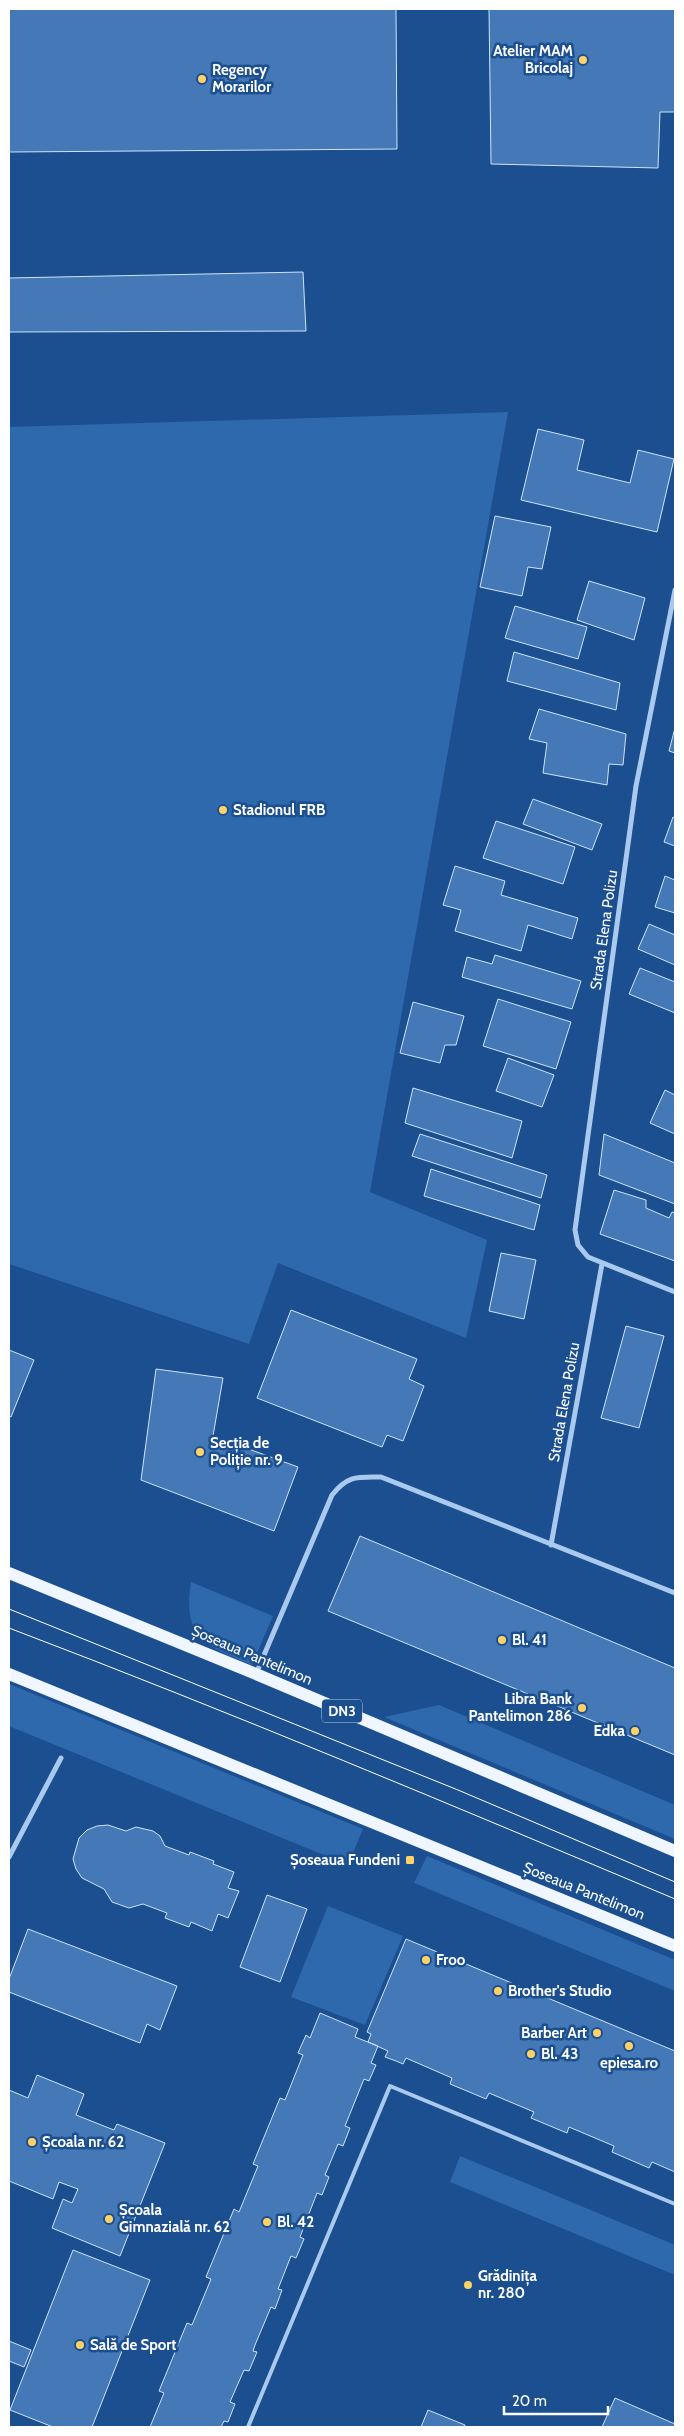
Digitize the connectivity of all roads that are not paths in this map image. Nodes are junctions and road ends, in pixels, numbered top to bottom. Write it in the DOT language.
graph roads {
  1 [pos="675,590"];
  2 [pos="602,1264"];
  3 [pos="675,1292"];
  4 [pos="551,1545"];
  5 [pos="9,1573"];
  6 [pos="675,1594"];
  7 [pos="9,1674"];
  8 [pos="256,1674"];
  9 [pos="61,1758"];
  10 [pos="675,1851"];
  11 [pos="9,1857"];
  12 [pos="675,1946"];
  13 [pos="675,2204"];
  14 [pos="248,2427"];
  1 -- 2 [label="street, Strada Elena Polizu"];
  2 -- 3 [label="street, Strada Elena Polizu"];
  2 -- 4 [label="street, Strada Elena Polizu"];
  4 -- 6 [label="street"];
  4 -- 8 [label="street"];
  5 -- 8 [label="main road, Șoseaua Pantelimon / DN3"];
  7 -- 12 [label="main road, Șoseaua Pantelimon"];
  8 -- 10 [label="main road, Șoseaua Pantelimon / DN3"];
  9 -- 11 [label="street"];
  13 -- 14 [label="lane"];
}
